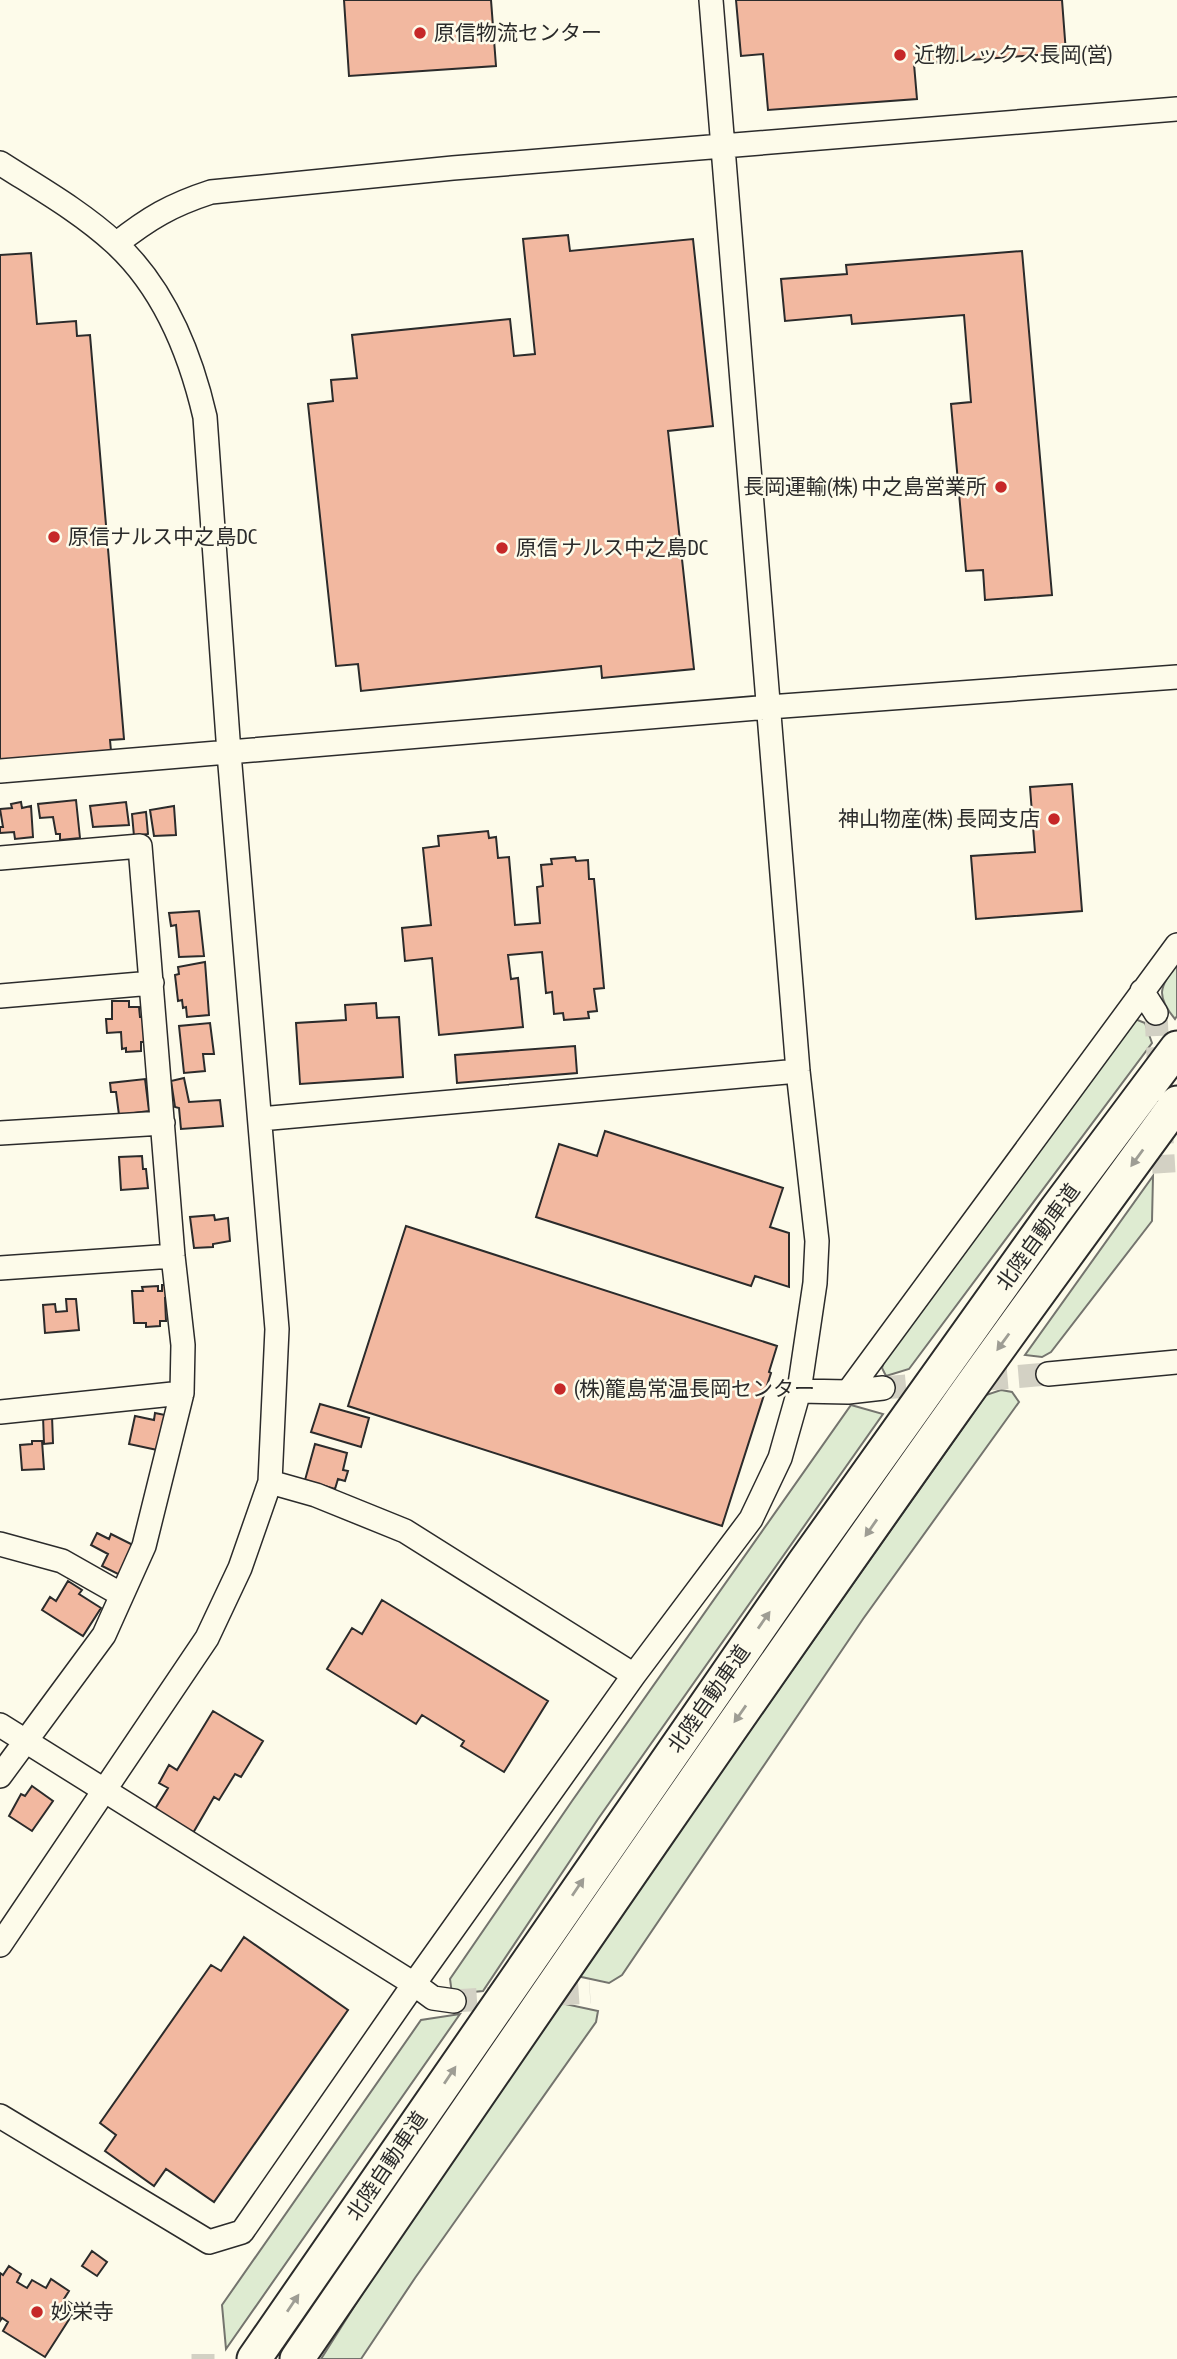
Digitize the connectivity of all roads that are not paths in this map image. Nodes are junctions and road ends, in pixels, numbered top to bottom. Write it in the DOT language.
graph roads {
  1 [pos="711,0"];
  2 [pos="1177,110"];
  3 [pos="724,147"];
  4 [pos="0,163"];
  5 [pos="116,244"];
  6 [pos="1177,677"];
  7 [pos="769,708"];
  8 [pos="229,753"];
  9 [pos="0,771"];
  10 [pos="0,858"];
  11 [pos="1177,945"];
  12 [pos="152,983"];
  13 [pos="1142,991"];
  14 [pos="0,996"];
  15 [pos="1156,1013"];
  16 [pos="1177,1048"];
  17 [pos="798,1071"];
  18 [pos="1177,1103"];
  19 [pos="260,1119"];
  20 [pos="163,1123"];
  21 [pos="0,1133"];
  22 [pos="173,1256"];
  23 [pos="0,1268"];
  24 [pos="1177,1362"];
  25 [pos="1048,1374"];
  26 [pos="883,1388"];
  27 [pos="799,1391"];
  28 [pos="848,1392"];
  29 [pos="182,1393"];
  30 [pos="0,1412"];
  31 [pos="270,1482"];
  32 [pos="0,1544"];
  33 [pos="122,1595"];
  34 [pos="634,1675"];
  35 [pos="0,1725"];
  36 [pos="25,1741"];
  37 [pos="0,1776"];
  38 [pos="105,1790"];
  39 [pos="0,1945"];
  40 [pos="414,1984"];
  41 [pos="454,2001"];
  42 [pos="0,2116"];
  43 [pos="254,2359"];
  44 [pos="297,2359"];
  1 -- 3 [label="street"];
  2 -- 3 [label="street"];
  3 -- 5 [label="street"];
  3 -- 7 [label="street"];
  4 -- 5 [label="street"];
  5 -- 8 [label="street"];
  6 -- 7 [label="street"];
  7 -- 8 [label="street"];
  7 -- 17 [label="street"];
  8 -- 9 [label="street"];
  8 -- 19 [label="street"];
  10 -- 12 [label="street"];
  11 -- 13 [label="street"];
  12 -- 14 [label="street"];
  12 -- 20 [label="street"];
  13 -- 15 [label="street"];
  13 -- 28 [label="street"];
  43 -- 16 [label="highway, 北陸自動車道, one-way"];
  17 -- 19 [label="street"];
  17 -- 27 [label="street"];
  18 -- 44 [label="highway, 北陸自動車道, one-way"];
  19 -- 31 [label="street"];
  20 -- 21 [label="street"];
  20 -- 22 [label="street"];
  22 -- 23 [label="street"];
  22 -- 29 [label="street"];
  24 -- 25 [label="street"];
  26 -- 28 [label="street"];
  27 -- 28 [label="street"];
  27 -- 34 [label="street"];
  29 -- 30 [label="street"];
  29 -- 33 [label="street"];
  31 -- 34 [label="street"];
  31 -- 38 [label="street"];
  32 -- 33 [label="street"];
  33 -- 36 [label="street"];
  34 -- 40 [label="street"];
  35 -- 36 [label="street"];
  36 -- 37 [label="street"];
  36 -- 38 [label="street"];
  38 -- 39 [label="street"];
  38 -- 40 [label="street"];
  40 -- 41 [label="street"];
  40 -- 42 [label="street"];
}
